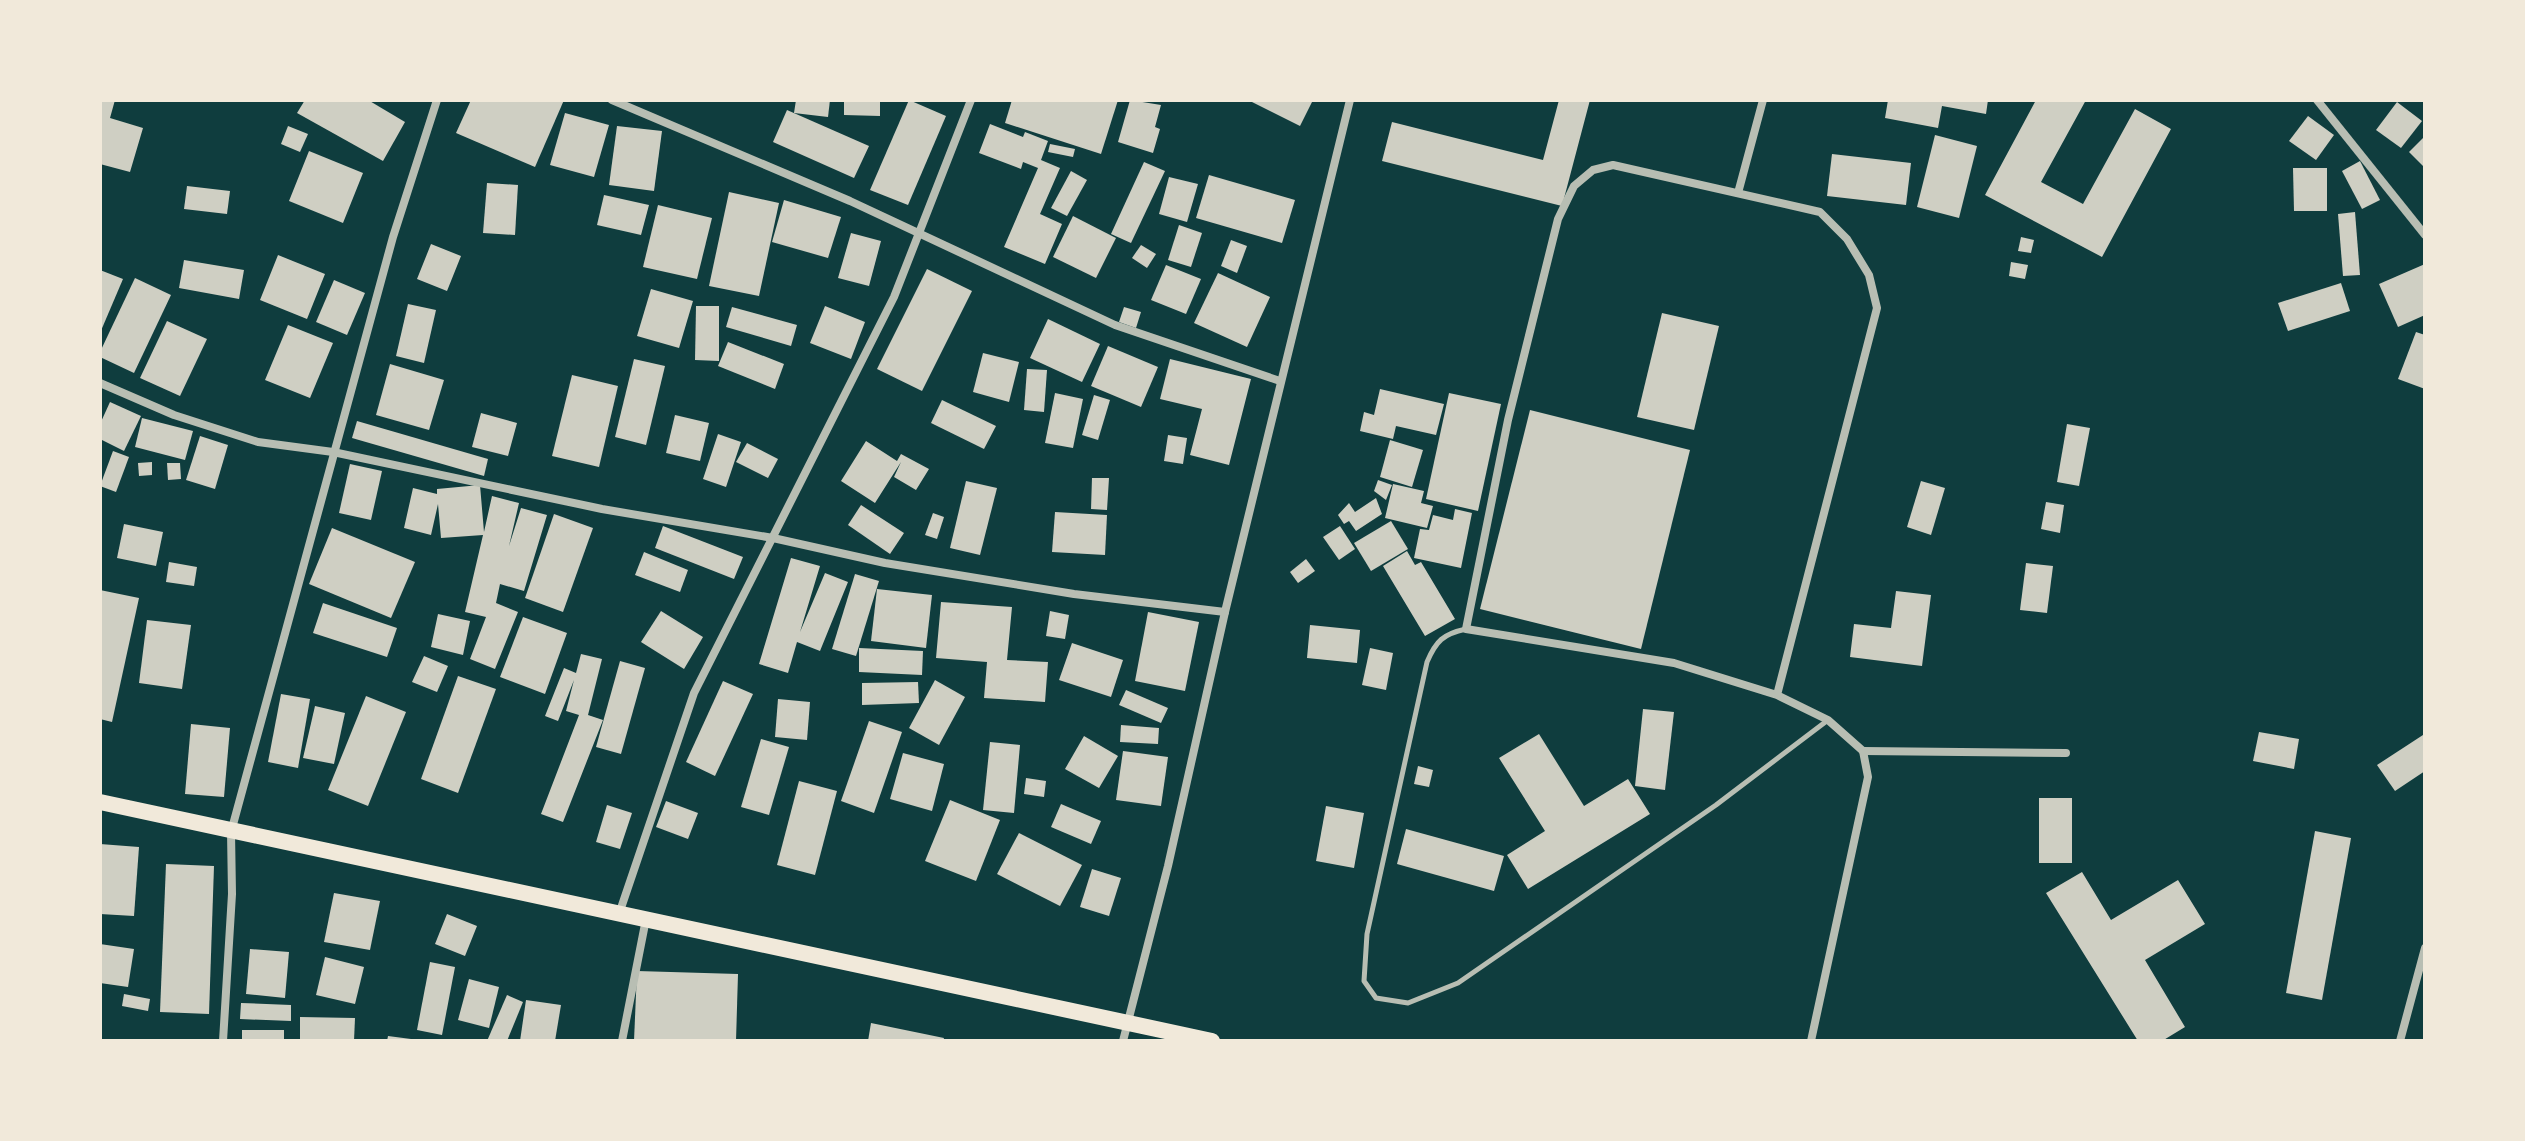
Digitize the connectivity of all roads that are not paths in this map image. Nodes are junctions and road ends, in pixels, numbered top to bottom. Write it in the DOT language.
graph roads {
  1 [pos="437,100"];
  2 [pos="612,100"];
  3 [pos="971,100"];
  4 [pos="1350,100"];
  5 [pos="1763,100"];
  6 [pos="2317,100"];
  7 [pos="1738,193"];
  8 [pos="919,233"];
  9 [pos="2425,235"];
  10 [pos="1280,381"];
  11 [pos="100,383"];
  12 [pos="333,452"];
  13 [pos="773,538"];
  14 [pos="1225,612"];
  15 [pos="1466,629"];
  16 [pos="1777,695"];
  17 [pos="1828,720"];
  18 [pos="1863,751"];
  19 [pos="2066,753"];
  20 [pos="100,802"];
  21 [pos="231,832"];
  22 [pos="619,914"];
  23 [pos="646,919"];
  24 [pos="2425,948"];
  25 [pos="1126,1022"];
  26 [pos="223,1041"];
  27 [pos="622,1041"];
  28 [pos="1123,1041"];
  29 [pos="1212,1041"];
  30 [pos="1811,1041"];
  31 [pos="2400,1041"];
  1 -- 12 [label="street"];
  2 -- 8 [label="street"];
  3 -- 8 [label="street"];
  4 -- 10 [label="street"];
  5 -- 7 [label="street"];
  6 -- 9 [label="street"];
  7 -- 15 [label="street"];
  7 -- 16 [label="street"];
  8 -- 10 [label="street"];
  8 -- 13 [label="street"];
  10 -- 14 [label="street"];
  11 -- 12 [label="street"];
  12 -- 13 [label="street"];
  12 -- 21 [label="street"];
  13 -- 14 [label="street"];
  13 -- 22 [label="street"];
  14 -- 25 [label="street"];
  15 -- 16 [label="street"];
  15 -- 17 [label="lane"];
  16 -- 17 [label="street"];
  17 -- 18 [label="street"];
  18 -- 19 [label="street"];
  18 -- 30 [label="street"];
  20 -- 21 [label="highway"];
  21 -- 22 [label="highway"];
  21 -- 26 [label="street"];
  22 -- 23 [label="highway"];
  23 -- 25 [label="highway"];
  23 -- 27 [label="street"];
  24 -- 31 [label="street"];
  25 -- 28 [label="street"];
  25 -- 29 [label="highway"];
}
